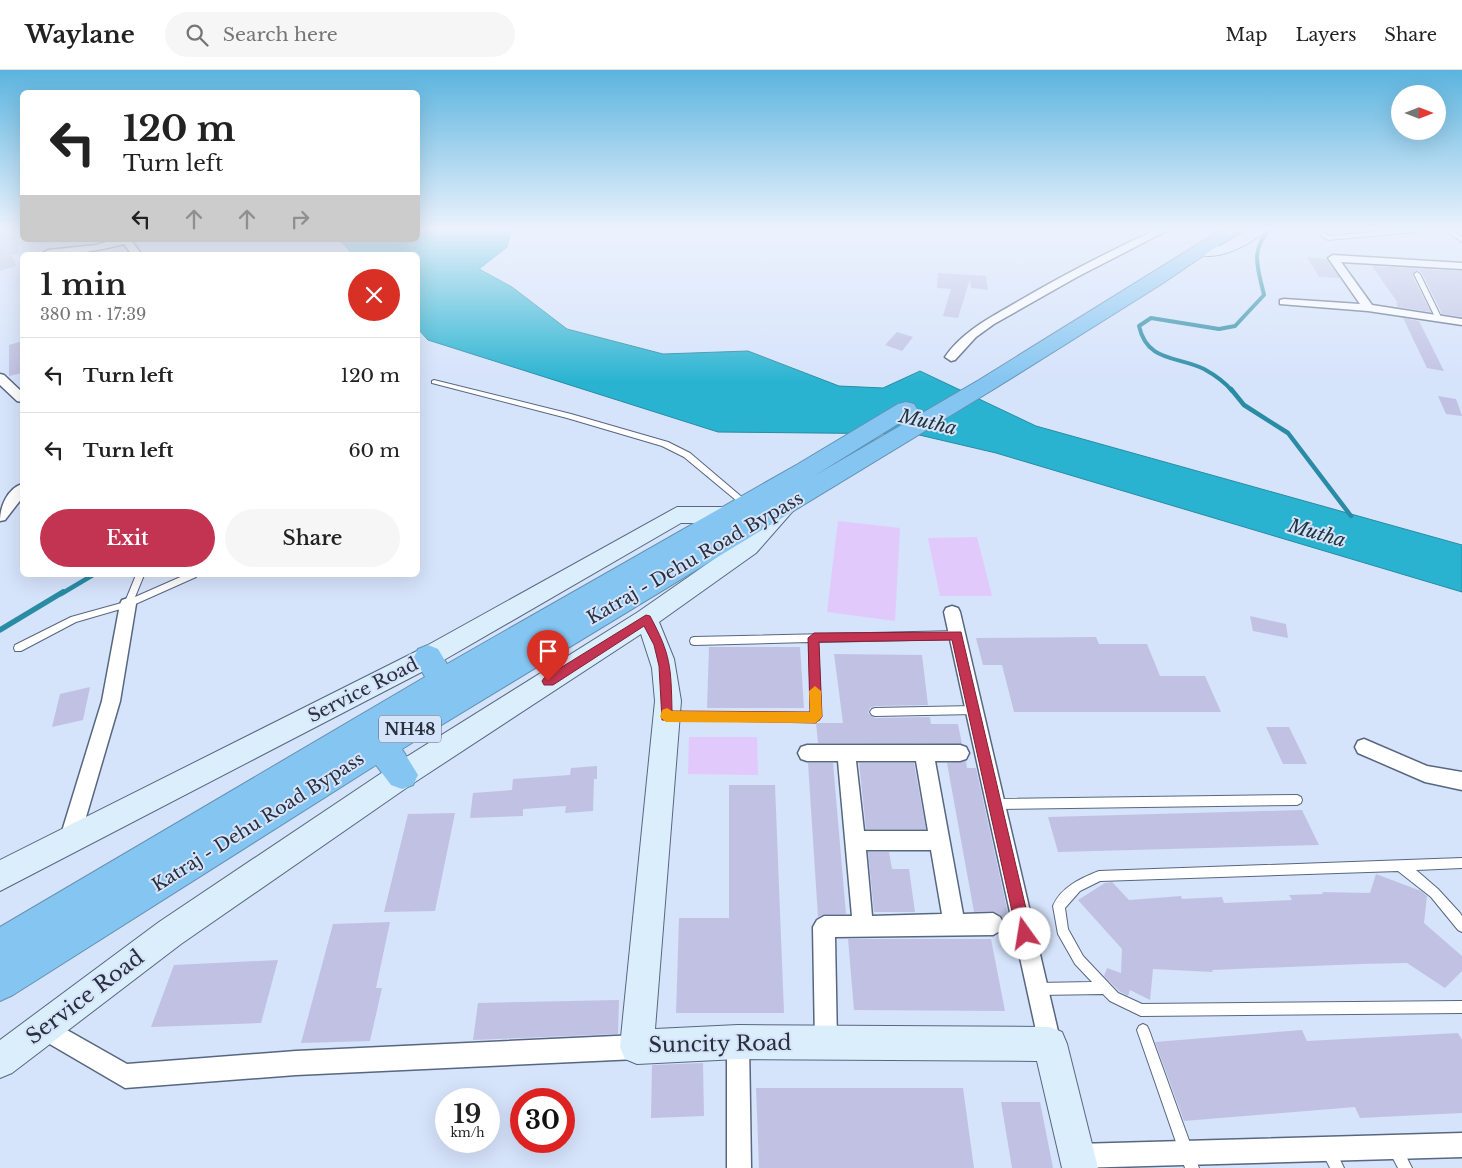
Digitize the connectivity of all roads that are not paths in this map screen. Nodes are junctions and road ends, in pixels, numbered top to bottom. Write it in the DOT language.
graph roads {
  1 [pos="1065,279"];
  2 [pos="1150,279"];
  3 [pos="1348,279"];
  4 [pos="1420,279"];
  5 [pos="1284,302"];
  6 [pos="1368,308"];
  7 [pos="1439,319"];
  8 [pos="1459,322"];
  9 [pos="1462,337"];
  10 [pos="951,357"];
  11 [pos="0,378"];
  12 [pos="434,382"];
  13 [pos="20,396"];
  14 [pos="815,476"];
  15 [pos="20,491"];
  16 [pos="790,503"];
  17 [pos="736,510"];
  18 [pos="0,516"];
  19 [pos="139,577"];
  20 [pos="189,577"];
  21 [pos="128,604"];
  22 [pos="952,612"];
  23 [pos="646,619"];
  24 [pos="957,635"];
  25 [pos="814,638"];
  26 [pos="694,641"];
  27 [pos="18,648"];
  28 [pos="435,669"];
  29 [pos="974,710"];
  30 [pos="875,712"];
  31 [pos="666,717"];
  32 [pos="381,746"];
  33 [pos="1364,747"];
  34 [pos="807,753"];
  35 [pos="846,753"];
  36 [pos="924,753"];
  37 [pos="960,754"];
  38 [pos="402,775"];
  39 [pos="1462,781"];
  40 [pos="1296,800"];
  41 [pos="996,804"];
  42 [pos="939,840"];
  43 [pos="69,841"];
  44 [pos="855,841"];
  45 [pos="1462,863"];
  46 [pos="1401,866"];
  47 [pos="0,876"];
  48 [pos="993,924"];
  49 [pos="954,925"];
  50 [pos="863,926"];
  51 [pos="1462,926"];
  52 [pos="0,947"];
  53 [pos="0,982"];
  54 [pos="1106,988"];
  55 [pos="1037,989"];
  56 [pos="1462,1007"];
  57 [pos="44,1028"];
  58 [pos="1143,1030"];
  59 [pos="738,1042"];
  60 [pos="826,1042"];
  61 [pos="1050,1044"];
  62 [pos="637,1047"];
  63 [pos="0,1061"];
  64 [pos="1462,1145"];
  65 [pos="1332,1158"];
  66 [pos="1400,1158"];
  67 [pos="1189,1160"];
  68 [pos="1079,1162"];
  69 [pos="739,1168"];
  1 -- 10 [label="street"];
  2 -- 14 [label="highway, Katraj - Dehu Road Bypass / NH48"];
  3 -- 6 [label="street"];
  4 -- 7 [label="lane"];
  5 -- 6 [label="street"];
  6 -- 7 [label="street"];
  7 -- 8 [label="street"];
  8 -- 9 [label="street"];
  11 -- 13 [label="street"];
  12 -- 17 [label="lane"];
  14 -- 16 [label="highway, Katraj - Dehu Road Bypass / NH48"];
  14 -- 17 [label="highway, Katraj - Dehu Road Bypass / NH48"];
  15 -- 18 [label="street"];
  16 -- 23 [label="street, Service Road"];
  16 -- 32 [label="highway, Katraj - Dehu Road Bypass / NH48"];
  17 -- 28 [label="highway, Katraj - Dehu Road Bypass / NH48"];
  19 -- 21 [label="lane"];
  20 -- 21 [label="lane"];
  21 -- 27 [label="lane"];
  21 -- 43 [label="street"];
  22 -- 24 [label="street"];
  23 -- 31 [label="street, Suncity Road"];
  23 -- 38 [label="street, Service Road"];
  24 -- 25 [label="lane"];
  24 -- 29 [label="street"];
  25 -- 26 [label="lane"];
  25 -- 31 [label="lane"];
  28 -- 43 [label="street, Service Road"];
  28 -- 52 [label="highway, Katraj - Dehu Road Bypass / NH48"];
  29 -- 30 [label="lane"];
  29 -- 41 [label="street"];
  31 -- 62 [label="street, Suncity Road"];
  32 -- 38 [label="highway"];
  32 -- 53 [label="highway, Katraj - Dehu Road Bypass / NH48"];
  33 -- 39 [label="street"];
  34 -- 35 [label="street"];
  35 -- 36 [label="street"];
  35 -- 44 [label="street"];
  36 -- 37 [label="street"];
  36 -- 42 [label="street"];
  38 -- 57 [label="street, Service Road"];
  40 -- 41 [label="lane"];
  41 -- 55 [label="street"];
  42 -- 44 [label="street"];
  42 -- 49 [label="street"];
  43 -- 47 [label="street, Service Road"];
  44 -- 50 [label="street"];
  45 -- 46 [label="lane"];
  46 -- 51 [label="lane"];
  46 -- 54 [label="lane"];
  48 -- 49 [label="street"];
  49 -- 50 [label="street"];
  50 -- 60 [label="street"];
  54 -- 55 [label="lane"];
  54 -- 56 [label="lane"];
  55 -- 61 [label="street"];
  57 -- 62 [label="street"];
  57 -- 63 [label="street, Service Road"];
  58 -- 67 [label="lane"];
  59 -- 60 [label="street, Suncity Road"];
  59 -- 62 [label="street, Suncity Road"];
  59 -- 69 [label="street"];
  60 -- 61 [label="street, Suncity Road"];
  61 -- 68 [label="street"];
  64 -- 66 [label="street"];
  65 -- 66 [label="street"];
  65 -- 67 [label="street"];
  67 -- 68 [label="street"];
}
